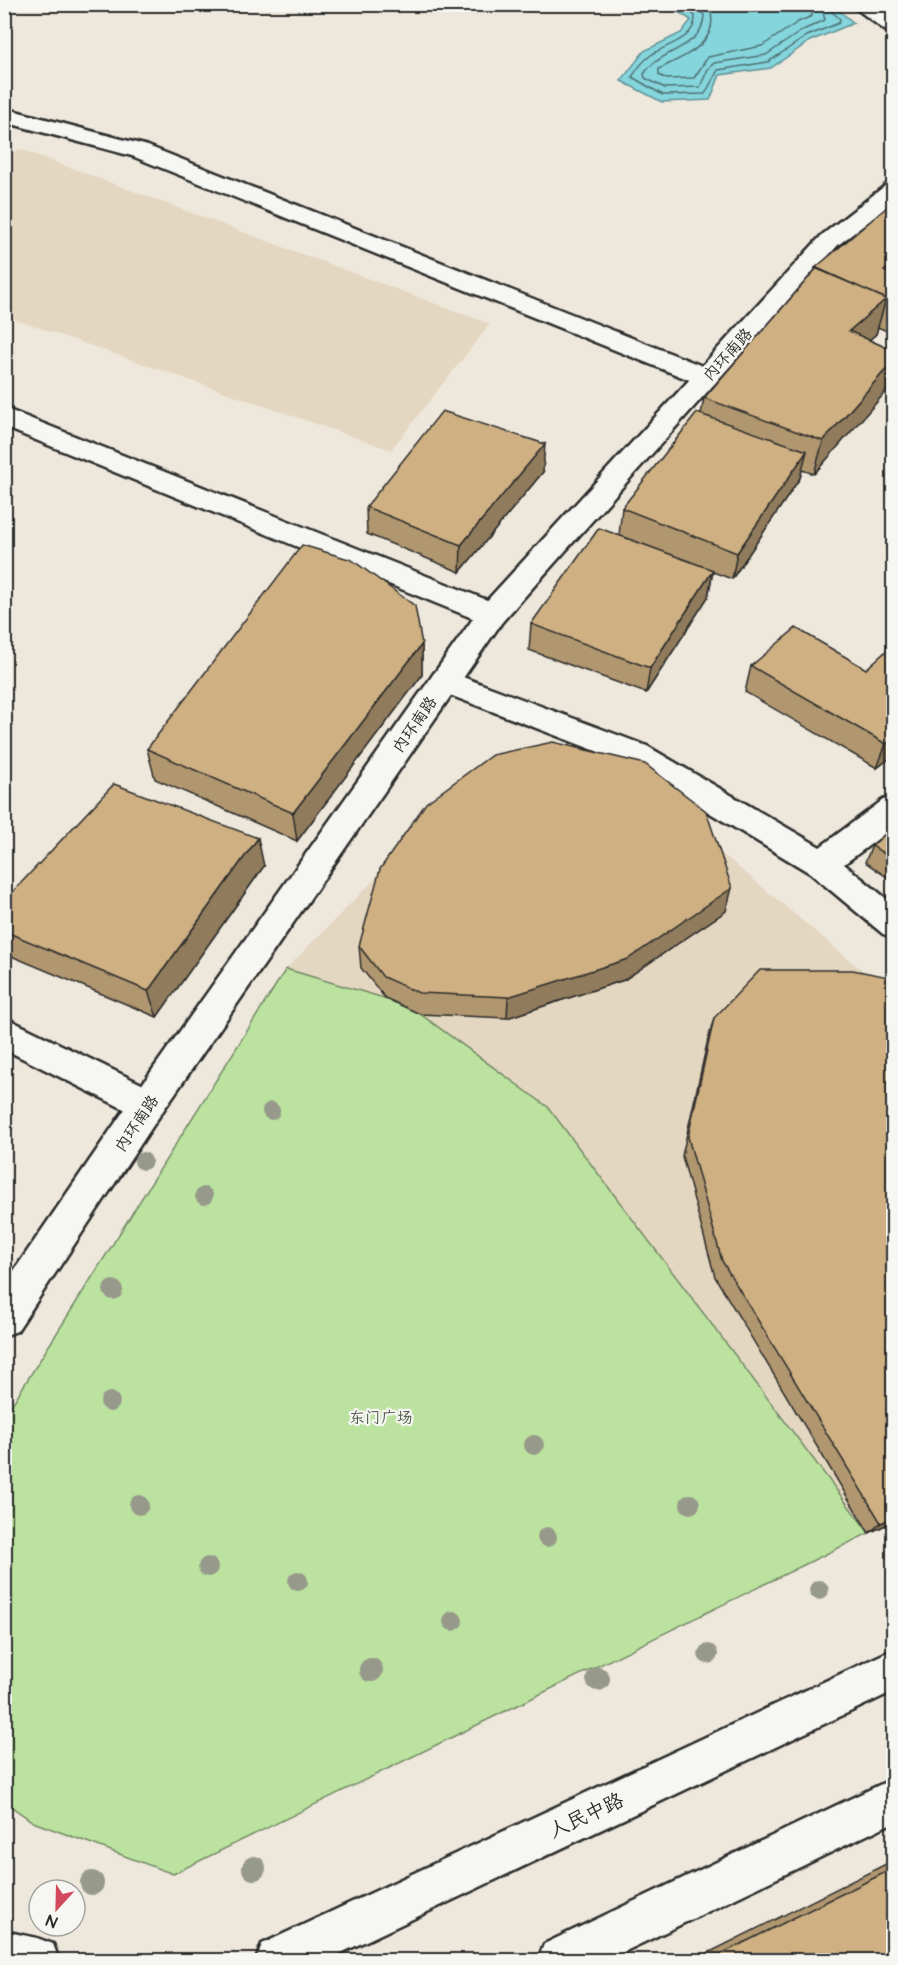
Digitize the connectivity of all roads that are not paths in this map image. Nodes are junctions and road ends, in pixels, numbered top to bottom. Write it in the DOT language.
graph roads {
  1 [pos="860,4"];
  2 [pos="894,26"];
  3 [pos="4,115"];
  4 [pos="894,190"];
  5 [pos="706,377"];
  6 [pos="4,417"];
  7 [pos="492,614"];
  8 [pos="444,681"];
  9 [pos="894,809"];
  10 [pos="821,864"];
  11 [pos="894,924"];
  12 [pos="4,1032"];
  13 [pos="148,1104"];
  14 [pos="4,1318"];
  15 [pos="894,1670"];
  16 [pos="894,1799"];
  17 [pos="4,1953"];
  18 [pos="38,1960"];
  19 [pos="278,1960"];
  20 [pos="560,1960"];
  1 -- 2 [label="main road"];
  3 -- 5 [label="main road"];
  4 -- 5 [label="main road, 内环南路"];
  5 -- 7 [label="main road, 内环南路"];
  6 -- 7 [label="main road"];
  7 -- 8 [label="main road, 内环南路"];
  8 -- 10 [label="main road"];
  8 -- 13 [label="main road, 内环南路"];
  9 -- 10 [label="main road"];
  10 -- 11 [label="main road"];
  12 -- 13 [label="main road"];
  13 -- 14 [label="main road, 内环南路"];
  15 -- 19 [label="main road, 人民中路"];
  16 -- 20 [label="main road"];
  17 -- 18 [label="main road"];
}
